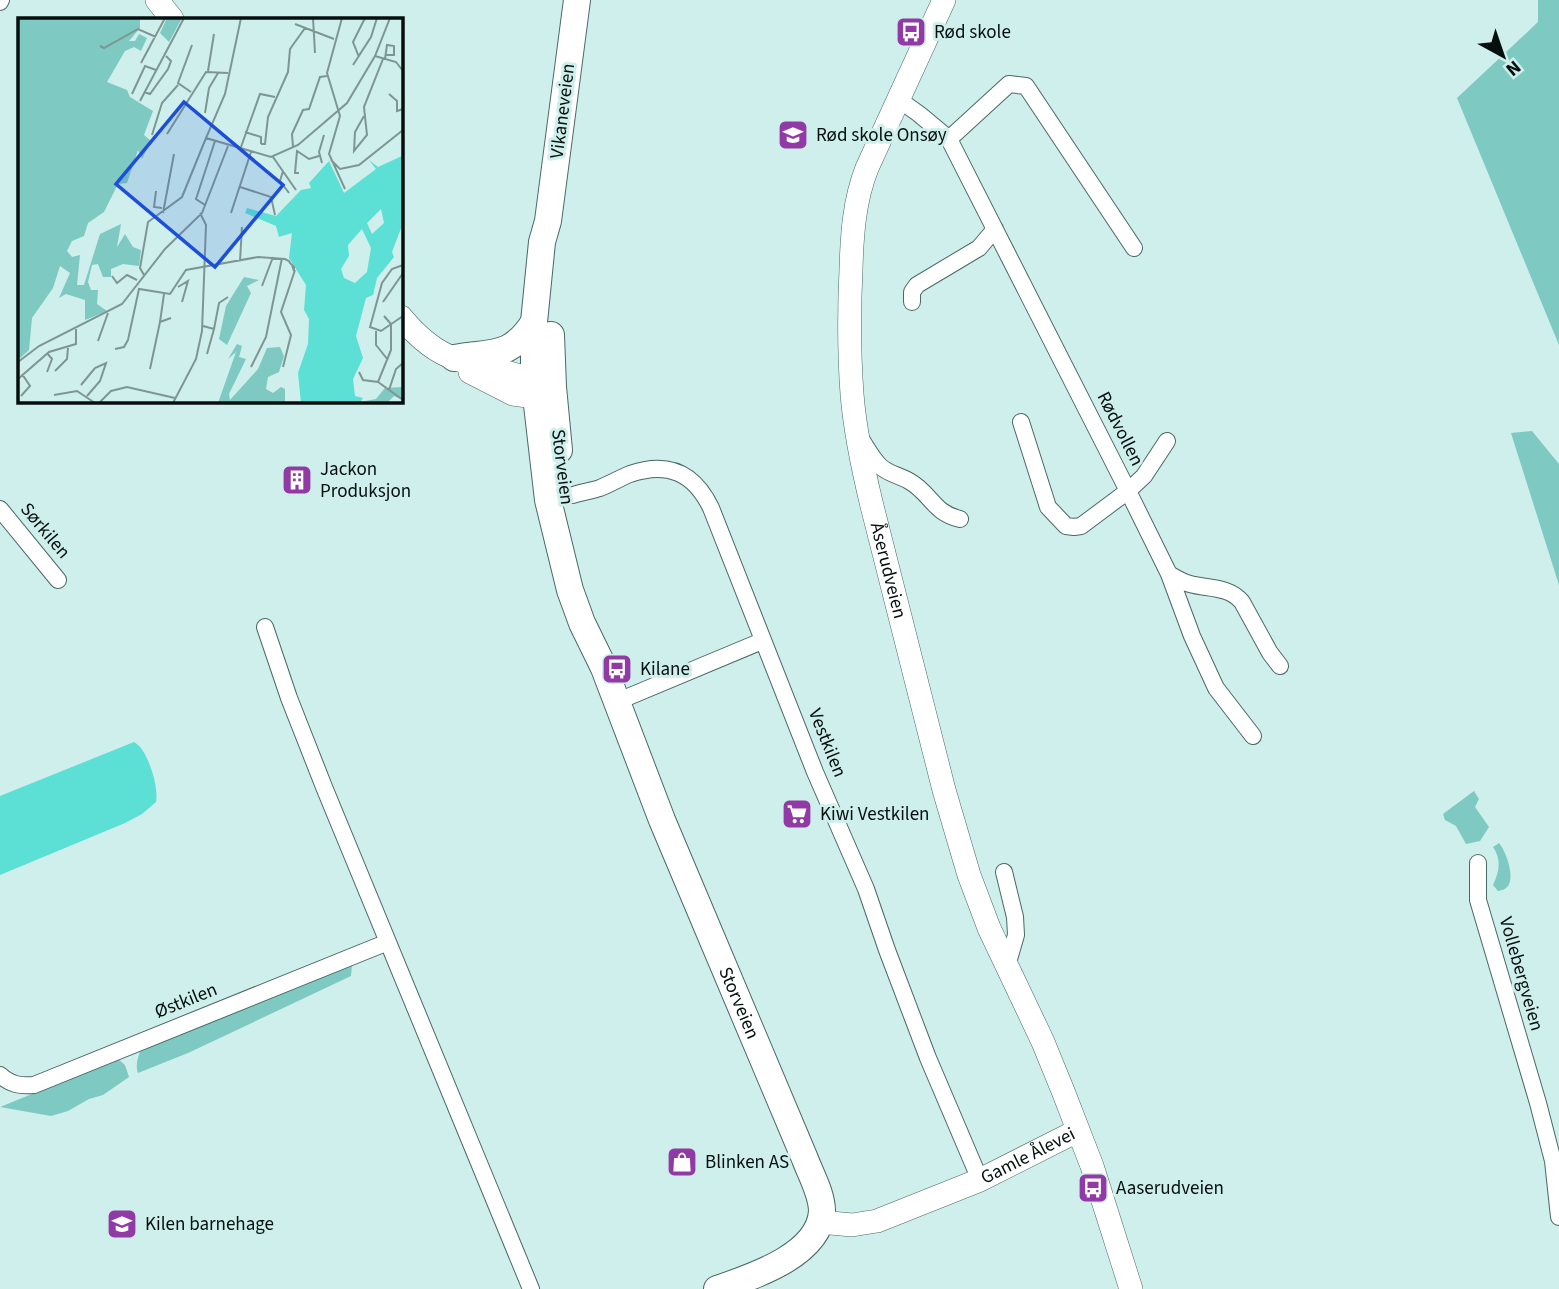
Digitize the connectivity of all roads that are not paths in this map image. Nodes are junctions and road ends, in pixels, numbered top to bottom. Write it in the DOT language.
graph roads {
  1 [pos="157,0"];
  2 [pos="577,0"];
  3 [pos="944,0"];
  4 [pos="171,18"];
  5 [pos="898,99"];
  6 [pos="948,139"];
  7 [pos="548,221"];
  8 [pos="995,229"];
  9 [pos="1134,248"];
  10 [pos="912,302"];
  11 [pos="402,318"];
  12 [pos="534,322"];
  13 [pos="454,358"];
  14 [pos="541,388"];
  15 [pos="1021,422"];
  16 [pos="858,433"];
  17 [pos="1167,441"];
  18 [pos="1128,491"];
  19 [pos="573,495"];
  20 [pos="0,509"];
  21 [pos="960,519"];
  22 [pos="1169,574"];
  23 [pos="58,580"];
  24 [pos="265,626"];
  25 [pos="762,641"];
  26 [pos="1280,666"];
  27 [pos="616,702"];
  28 [pos="1253,736"];
  29 [pos="1478,863"];
  30 [pos="1004,873"];
  31 [pos="388,942"];
  32 [pos="1007,966"];
  33 [pos="0,1075"];
  34 [pos="1077,1131"];
  35 [pos="980,1180"];
  36 [pos="1559,1217"];
  37 [pos="820,1222"];
  38 [pos="531,1289"];
  39 [pos="718,1289"];
  40 [pos="1131,1289"];
  1 -- 4 [label="street"];
  2 -- 7 [label="main road, Vikaneveien"];
  3 -- 5 [label="street, Åserudveien"];
  5 -- 6 [label="street, Rødvollen"];
  5 -- 16 [label="street, Åserudveien"];
  6 -- 8 [label="street, Rødvollen"];
  6 -- 9 [label="street"];
  7 -- 12 [label="main road, Vikaneveien"];
  7 -- 14 [label="main road, Vikaneveien"];
  8 -- 10 [label="street"];
  8 -- 18 [label="street, Rødvollen"];
  11 -- 13 [label="street"];
  12 -- 13 [label="main road"];
  12 -- 14 [label="main road, Vikaneveien"];
  13 -- 14 [label="street"];
  14 -- 27 [label="main road, Storveien"];
  15 -- 18 [label="street"];
  16 -- 21 [label="street"];
  16 -- 32 [label="street, Åserudveien"];
  17 -- 18 [label="street"];
  18 -- 22 [label="street, Rødvollen"];
  19 -- 25 [label="street, Vestkilen"];
  20 -- 23 [label="street, Sørkilen"];
  22 -- 26 [label="street"];
  22 -- 28 [label="street, Rødvollen"];
  24 -- 31 [label="street"];
  25 -- 27 [label="street"];
  25 -- 35 [label="street, Vestkilen"];
  27 -- 37 [label="main road, Storveien"];
  29 -- 36 [label="street, Vollebergveien"];
  30 -- 32 [label="street"];
  31 -- 33 [label="street, Østkilen"];
  31 -- 38 [label="street"];
  32 -- 34 [label="street, Åserudveien"];
  34 -- 35 [label="street, Gamle Ålevei"];
  34 -- 40 [label="street, Gamle Ålevei"];
  35 -- 37 [label="street, Gamle Ålevei"];
  37 -- 39 [label="main road"];
}
